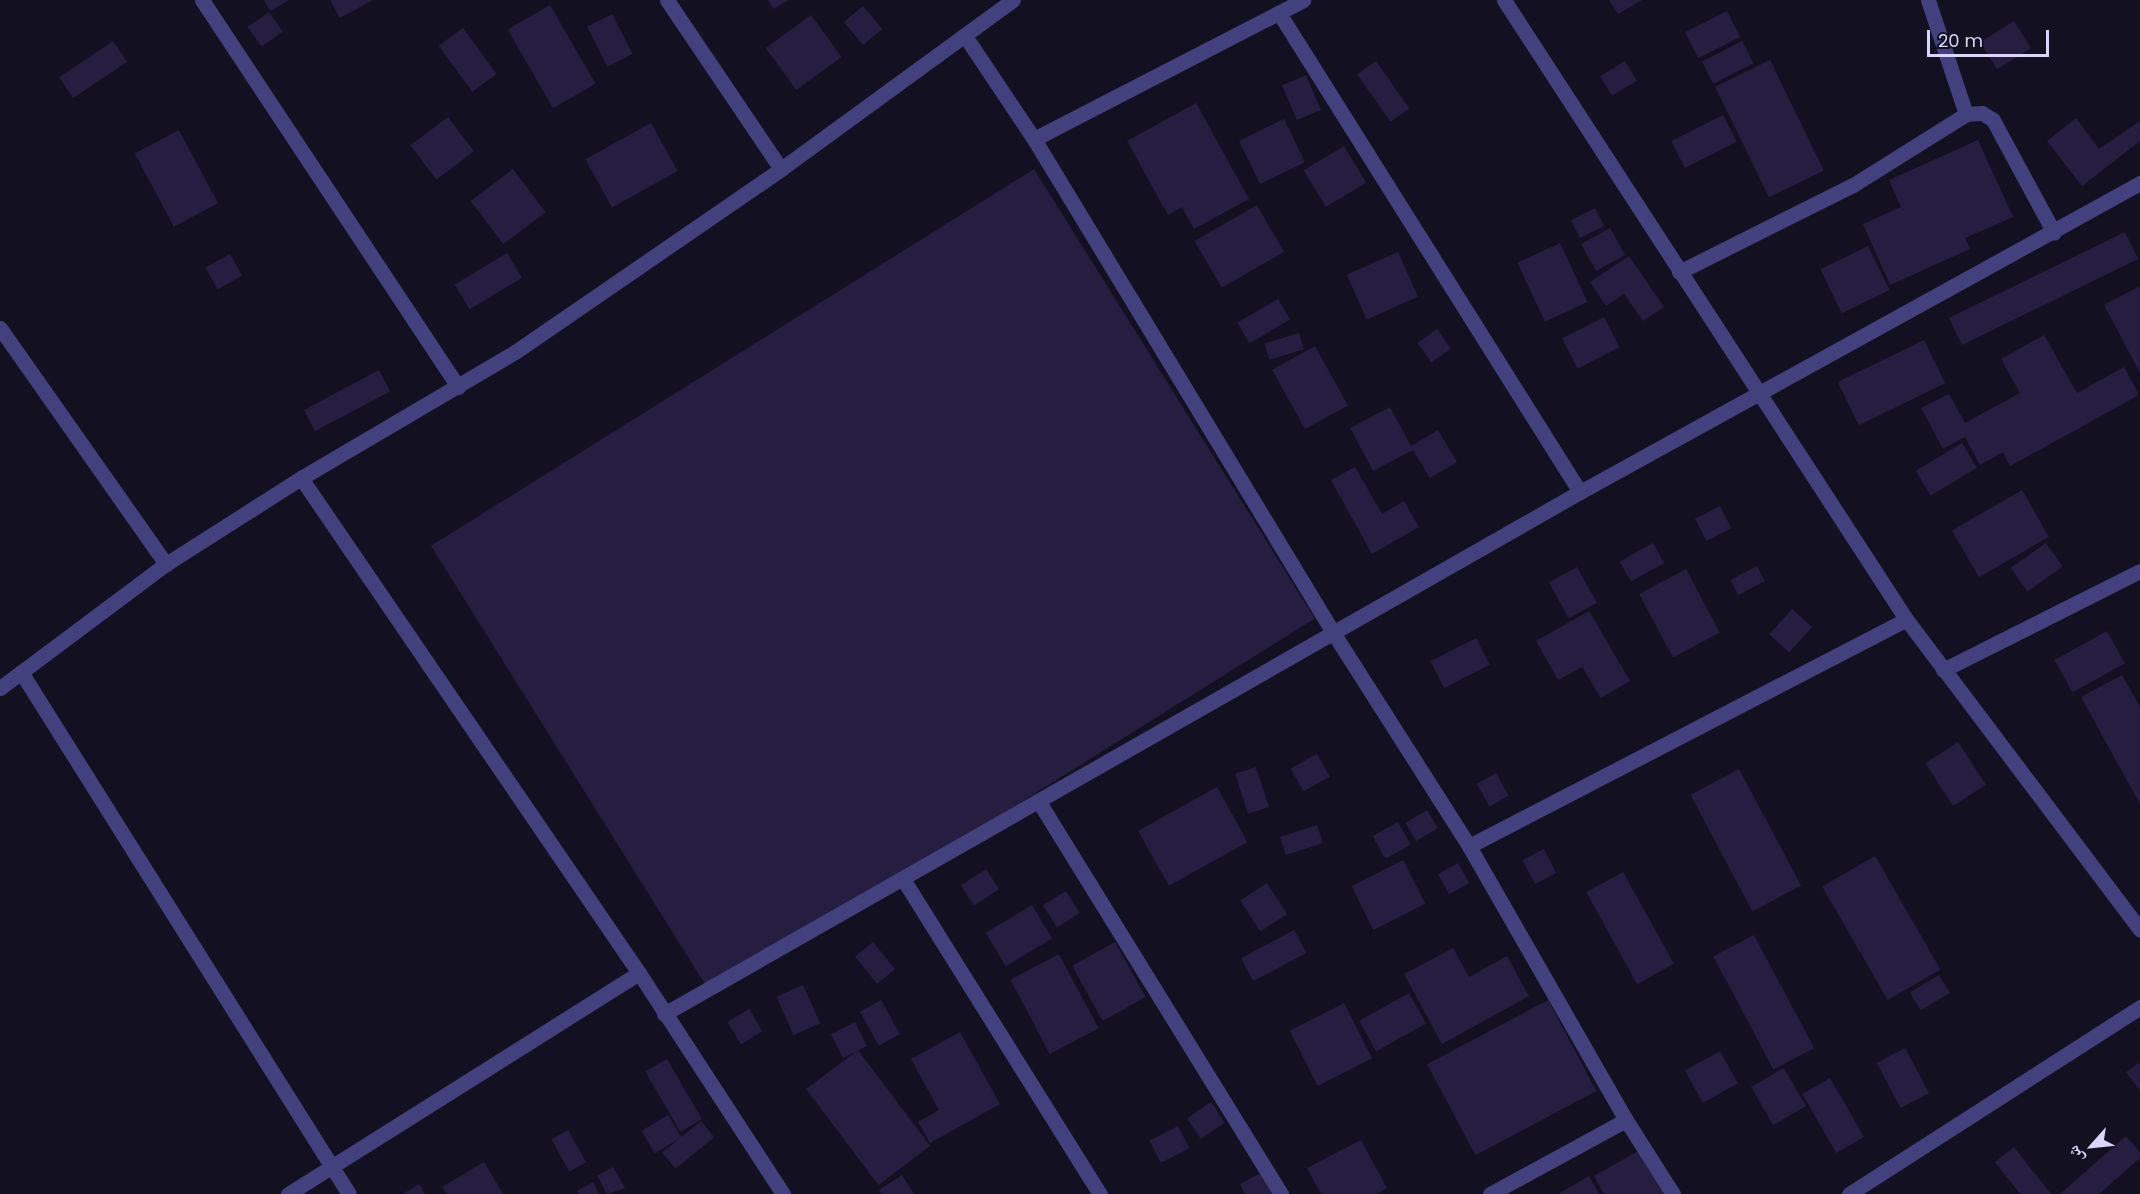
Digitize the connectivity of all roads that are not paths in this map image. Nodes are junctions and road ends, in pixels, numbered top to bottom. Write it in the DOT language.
graph roads {
  1 [pos="202,0"];
  2 [pos="667,0"];
  3 [pos="1013,0"];
  4 [pos="1303,0"];
  5 [pos="1504,0"];
  6 [pos="1928,0"];
  7 [pos="1279,13"];
  8 [pos="965,36"];
  9 [pos="1966,114"];
  10 [pos="1034,139"];
  11 [pos="781,169"];
  12 [pos="2140,183"];
  13 [pos="2054,233"];
  14 [pos="1679,272"];
  15 [pos="0,328"];
  16 [pos="458,387"];
  17 [pos="1758,395"];
  18 [pos="301,478"];
  19 [pos="1580,492"];
  20 [pos="166,564"];
  21 [pos="2140,571"];
  22 [pos="1906,619"];
  23 [pos="1334,633"];
  24 [pos="1943,670"];
  25 [pos="21,672"];
  26 [pos="0,688"];
  27 [pos="1039,802"];
  28 [pos="1469,846"];
  29 [pos="903,879"];
  30 [pos="2140,930"];
  31 [pos="639,973"];
  32 [pos="2140,1007"];
  33 [pos="664,1014"];
  34 [pos="1626,1120"];
  35 [pos="331,1166"];
  36 [pos="288,1194"];
  37 [pos="349,1194"];
  38 [pos="783,1194"];
  39 [pos="1100,1194"];
  40 [pos="1281,1194"];
  41 [pos="1490,1194"];
  42 [pos="1673,1194"];
  43 [pos="1849,1194"];
  1 -- 16 [label="street"];
  2 -- 11 [label="street"];
  3 -- 8 [label="street"];
  4 -- 7 [label="street"];
  5 -- 14 [label="street"];
  6 -- 9 [label="street"];
  7 -- 10 [label="street"];
  7 -- 19 [label="street"];
  8 -- 10 [label="street"];
  8 -- 11 [label="street"];
  9 -- 13 [label="street"];
  9 -- 14 [label="street"];
  10 -- 23 [label="street"];
  11 -- 16 [label="street"];
  12 -- 13 [label="street"];
  13 -- 17 [label="street"];
  14 -- 17 [label="street"];
  15 -- 20 [label="street"];
  16 -- 18 [label="street"];
  17 -- 19 [label="street"];
  17 -- 22 [label="street"];
  18 -- 20 [label="street"];
  18 -- 31 [label="street"];
  19 -- 23 [label="street"];
  20 -- 25 [label="street"];
  21 -- 24 [label="street"];
  22 -- 24 [label="street"];
  22 -- 28 [label="street"];
  23 -- 27 [label="street"];
  23 -- 28 [label="street"];
  24 -- 30 [label="street"];
  25 -- 26 [label="street"];
  25 -- 35 [label="street"];
  27 -- 29 [label="street"];
  27 -- 40 [label="street"];
  28 -- 34 [label="street"];
  29 -- 33 [label="street"];
  29 -- 39 [label="street"];
  31 -- 33 [label="street"];
  31 -- 35 [label="street"];
  32 -- 43 [label="street"];
  33 -- 38 [label="street"];
  34 -- 41 [label="street"];
  34 -- 42 [label="street"];
  35 -- 36 [label="street"];
  35 -- 37 [label="street"];
}
